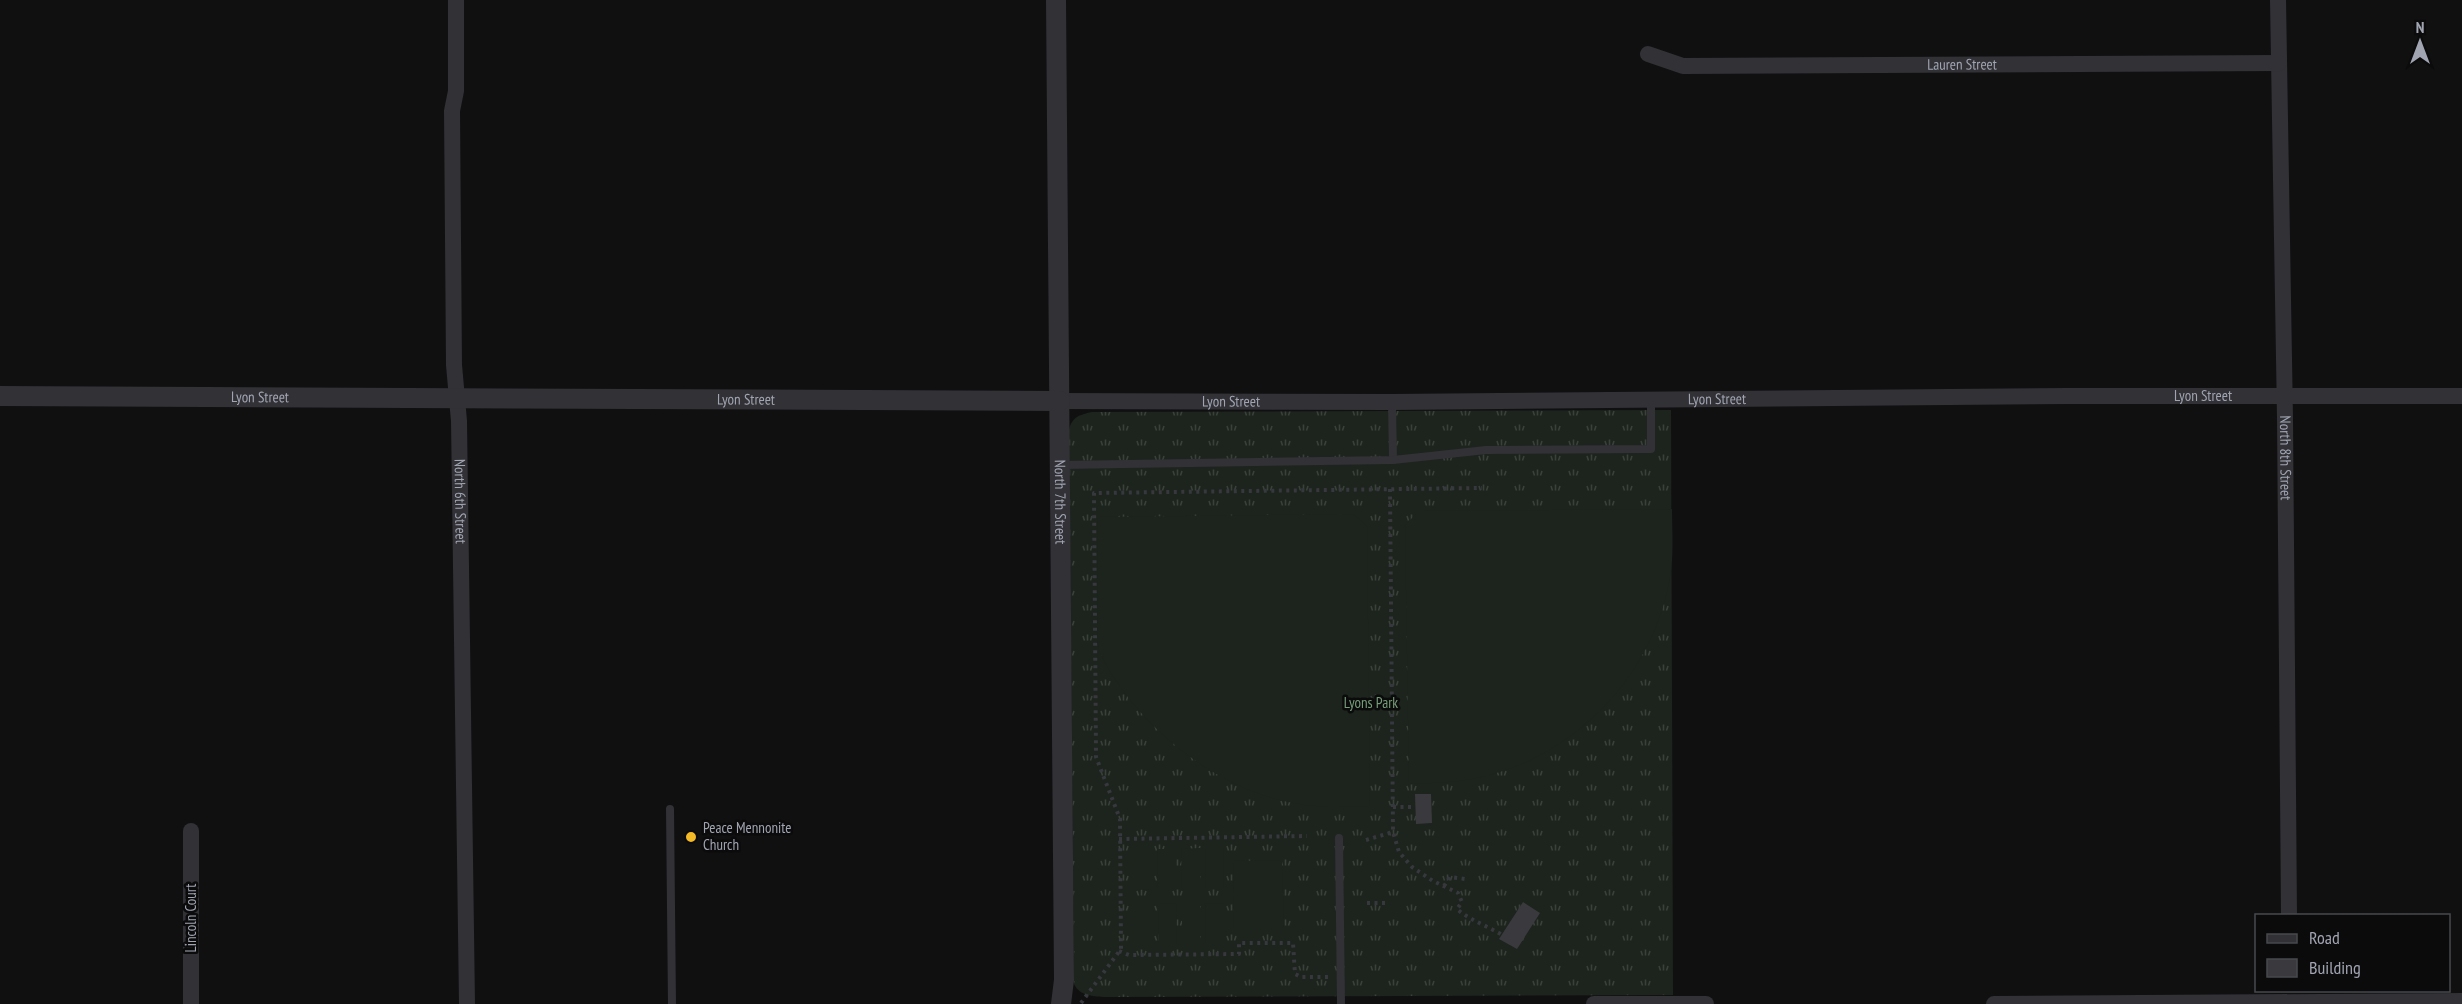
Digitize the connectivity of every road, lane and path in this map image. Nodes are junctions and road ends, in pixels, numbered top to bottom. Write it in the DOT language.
graph roads {
  1 [pos="456,0"];
  2 [pos="1056,0"];
  3 [pos="2278,0"];
  4 [pos="1647,54"];
  5 [pos="2279,63"];
  6 [pos="2285,395"];
  7 [pos="0,396"];
  8 [pos="2462,396"];
  9 [pos="458,398"];
  10 [pos="1651,400"];
  11 [pos="1060,401"];
  12 [pos="1392,402"];
  13 [pos="1393,460"];
  14 [pos="1060,465"];
  15 [pos="1482,488"];
  16 [pos="1390,489"];
  17 [pos="1393,807"];
  18 [pos="1414,807"];
  19 [pos="670,809"];
  20 [pos="191,831"];
  21 [pos="1393,832"];
  22 [pos="1307,836"];
  23 [pos="1339,838"];
  24 [pos="1119,839"];
  25 [pos="1366,840"];
  26 [pos="1465,879"];
  27 [pos="1444,886"];
  28 [pos="1367,903"];
  29 [pos="1386,903"];
  30 [pos="2289,914"];
  31 [pos="1502,935"];
  32 [pos="1119,951"];
  33 [pos="1341,977"];
  34 [pos="2290,999"];
  35 [pos="2462,1001"];
  36 [pos="191,1004"];
  37 [pos="468,1004"];
  38 [pos="672,1004"];
  39 [pos="1061,1004"];
  40 [pos="1081,1004"];
  41 [pos="1341,1004"];
  42 [pos="1594,1004"];
  43 [pos="1680,1004"];
  44 [pos="1706,1004"];
  45 [pos="1994,1004"];
  1 -- 9 [label="street, North 6th Street"];
  2 -- 11 [label="street, North 7th Street"];
  3 -- 5 [label="street, North 8th Street"];
  4 -- 5 [label="street, Lauren Street"];
  5 -- 6 [label="street, North 8th Street"];
  6 -- 8 [label="street, Lyon Street"];
  6 -- 10 [label="street, Lyon Street"];
  6 -- 30 [label="street, North 8th Street"];
  7 -- 9 [label="street, Lyon Street"];
  9 -- 11 [label="street, Lyon Street"];
  9 -- 37 [label="street, North 6th Street"];
  10 -- 12 [label="street, Lyon Street"];
  10 -- 13 [label="lane"];
  11 -- 12 [label="street, Lyon Street"];
  11 -- 14 [label="street, North 7th Street"];
  12 -- 13 [label="lane"];
  13 -- 14 [label="lane"];
  14 -- 39 [label="street, North 7th Street"];
  15 -- 16 [label="path"];
  16 -- 17 [label="path"];
  16 -- 24 [label="path"];
  17 -- 18 [label="path"];
  17 -- 21 [label="path"];
  19 -- 38 [label="lane"];
  20 -- 36 [label="street, Lincoln Court"];
  21 -- 25 [label="path"];
  21 -- 27 [label="path"];
  22 -- 24 [label="path"];
  23 -- 33 [label="lane"];
  24 -- 32 [label="path"];
  26 -- 27 [label="path"];
  27 -- 31 [label="path"];
  28 -- 29 [label="path"];
  32 -- 33 [label="path"];
  32 -- 40 [label="path"];
  33 -- 41 [label="lane"];
  34 -- 35 [label="street"];
  34 -- 45 [label="street"];
  42 -- 43 [label="street"];
  43 -- 44 [label="street"];
}
